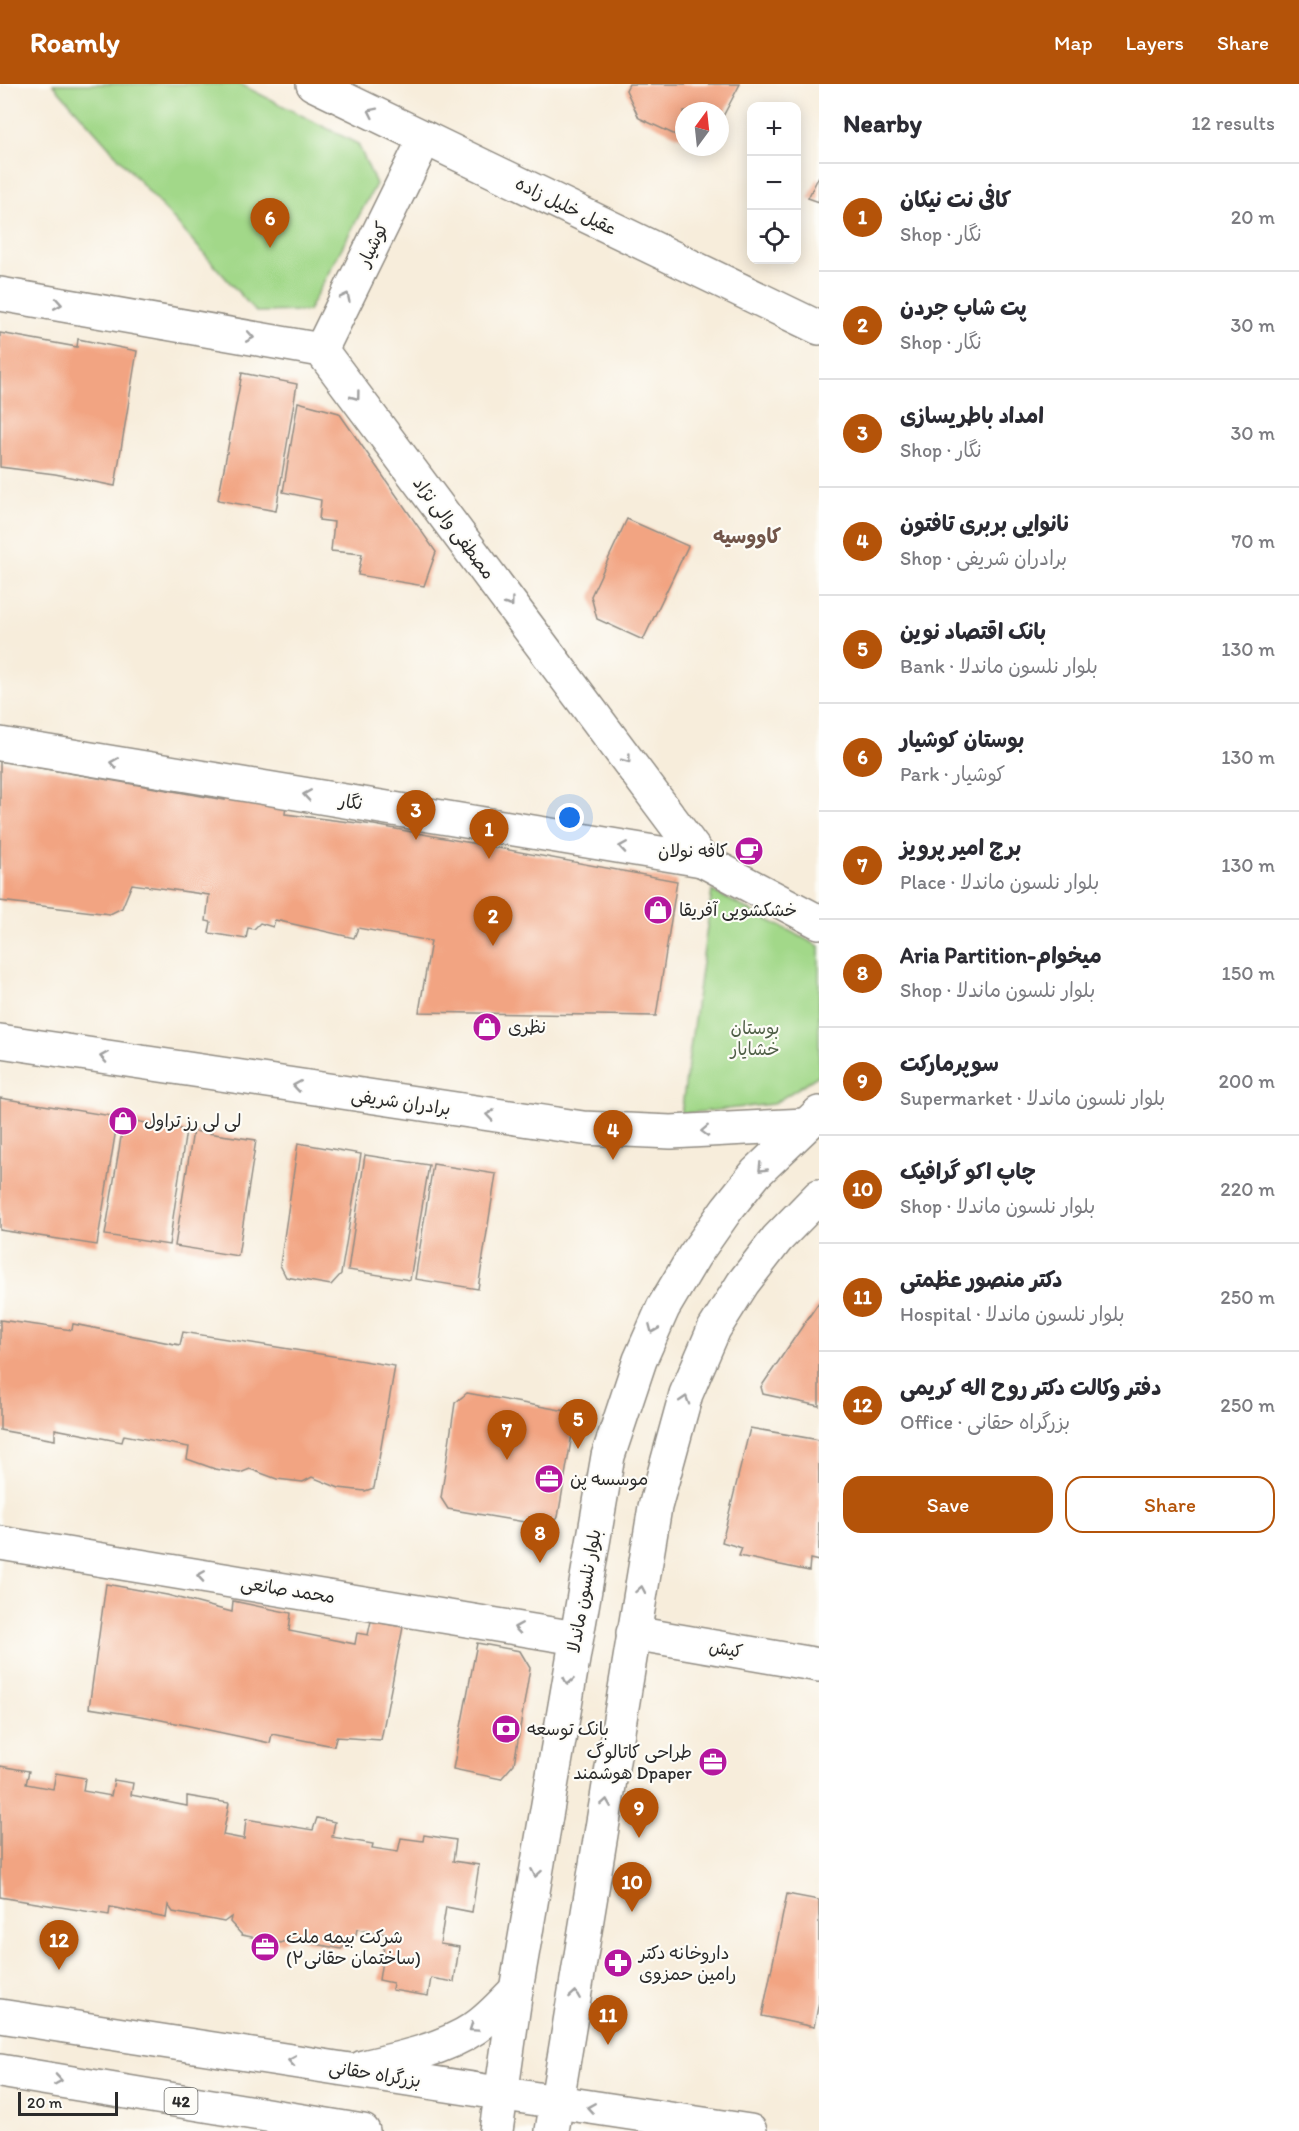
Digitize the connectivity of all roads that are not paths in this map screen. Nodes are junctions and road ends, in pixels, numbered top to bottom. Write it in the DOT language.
graph roads {
  1 [pos="313,84"];
  2 [pos="425,138"];
  3 [pos="0,294"];
  4 [pos="819,328"];
  5 [pos="321,350"];
  6 [pos="0,744"];
  7 [pos="702,861"];
  8 [pos="819,922"];
  9 [pos="0,1041"];
  10 [pos="812,1119"];
  11 [pos="819,1196"];
  12 [pos="0,1543"];
  13 [pos="633,1633"];
  14 [pos="576,1638"];
  15 [pos="819,1665"];
  16 [pos="516,1990"];
  17 [pos="0,2016"];
  18 [pos="0,2071"];
  19 [pos="350,2071"];
  20 [pos="502,2093"];
  21 [pos="555,2117"];
  22 [pos="363,2131"];
  23 [pos="496,2131"];
  24 [pos="750,2131"];
  2 -- 1 [label="main road, عقیل خلیل زاده, one-way"];
  2 -- 4 [label="main road, عقیل خلیل زاده"];
  5 -- 2 [label="main road, کوشیار, one-way"];
  3 -- 5 [label="main road, one-way"];
  5 -- 7 [label="main road, مصطفی والی نژاد, one-way"];
  7 -- 6 [label="main road, نگار, one-way"];
  7 -- 8 [label="main road, مصطفی والی نژاد"];
  10 -- 9 [label="main road, برادران شریفی, one-way"];
  10 -- 14 [label="main road, بلوار نلسون ماندلا, one-way"];
  13 -- 11 [label="main road, one-way"];
  14 -- 12 [label="main road, محمد صانعی, one-way"];
  13 -- 15 [label="main road, کیش"];
  21 -- 13 [label="main road, one-way"];
  14 -- 16 [label="main road, بلوار نلسون ماندلا, one-way"];
  16 -- 19 [label="main road, one-way"];
  16 -- 20 [label="main road, بلوار نلسون ماندلا"];
  19 -- 17 [label="main road, بزرگراه حقانی, one-way"];
  18 -- 22 [label="main road, 42, one-way"];
  19 -- 20 [label="main road, بزرگراه حقانی"];
  20 -- 21 [label="main road, بزرگراه حقانی"];
  20 -- 23 [label="main road, بلوار نلسون ماندلا"];
  24 -- 21 [label="main road, بزرگراه حقانی, one-way"];
}
